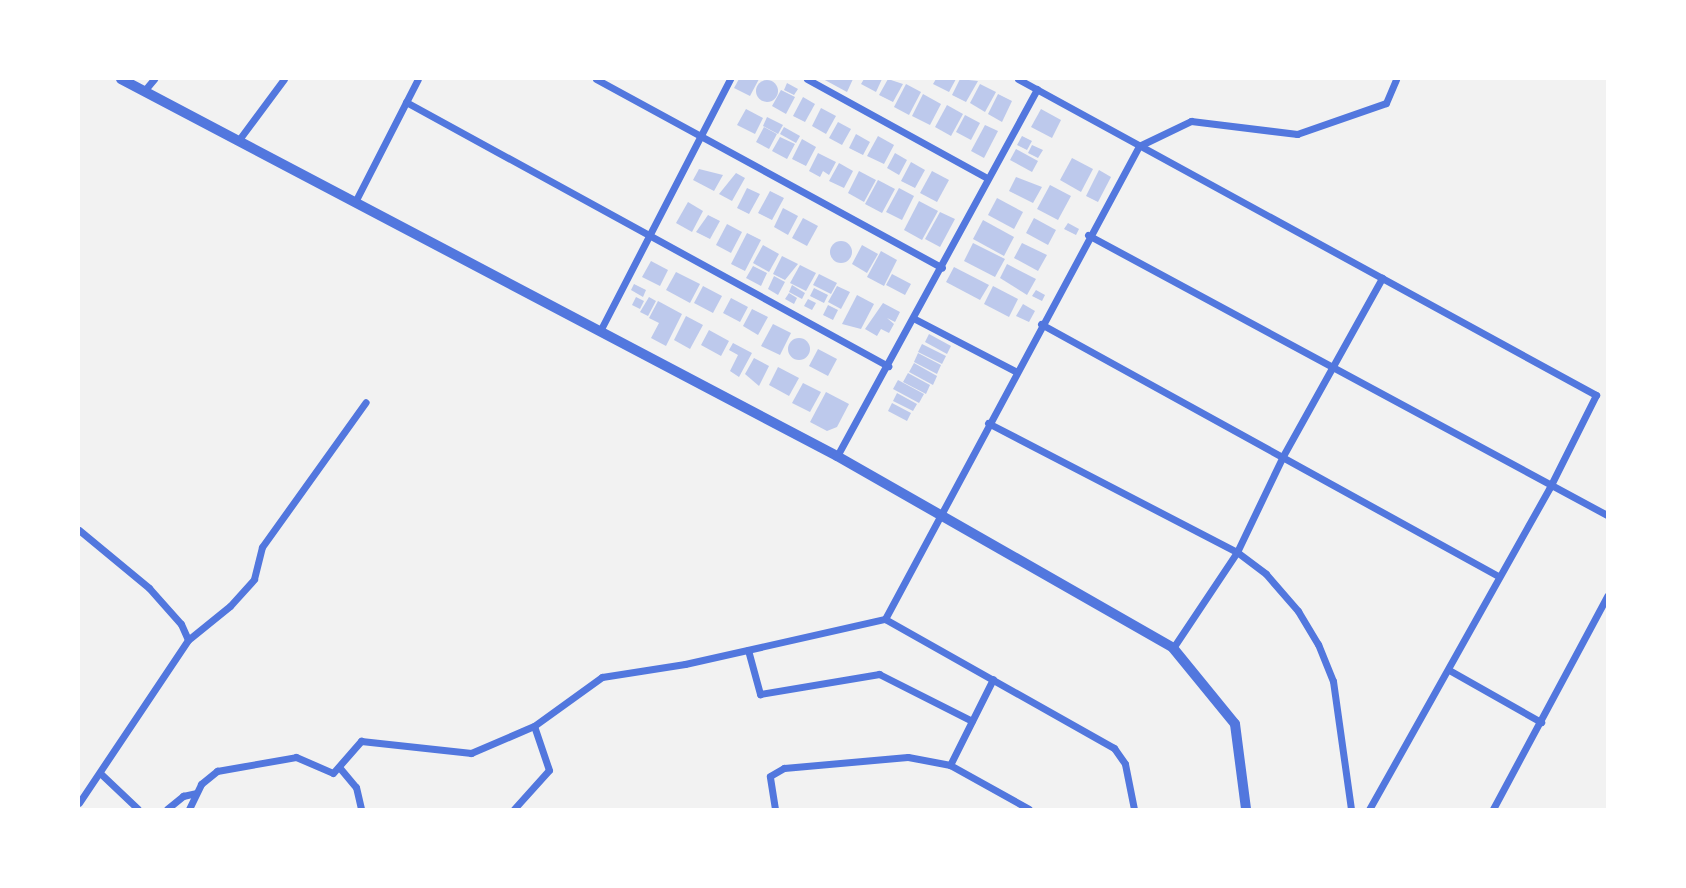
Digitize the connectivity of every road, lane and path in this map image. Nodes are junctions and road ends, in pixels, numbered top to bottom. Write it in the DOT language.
graph roads {
  1 [pos="121,79"];
  2 [pos="154,79"];
  3 [pos="284,79"];
  4 [pos="418,79"];
  5 [pos="596,79"];
  6 [pos="730,79"];
  7 [pos="807,79"];
  8 [pos="1018,79"];
  9 [pos="1396,79"];
  10 [pos="1037,89"];
  11 [pos="144,91"];
  12 [pos="406,102"];
  13 [pos="701,135"];
  14 [pos="238,141"];
  15 [pos="1139,146"];
  16 [pos="988,178"];
  17 [pos="355,202"];
  18 [pos="648,233"];
  19 [pos="1088,235"];
  20 [pos="942,268"];
  21 [pos="1382,278"];
  22 [pos="915,319"];
  23 [pos="1041,324"];
  24 [pos="600,331"];
  25 [pos="888,366"];
  26 [pos="1332,366"];
  27 [pos="1015,371"];
  28 [pos="366,402"];
  29 [pos="988,423"];
  30 [pos="837,456"];
  31 [pos="1283,456"];
  32 [pos="1550,487"];
  33 [pos="938,513"];
  34 [pos="1607,515"];
  35 [pos="79,530"];
  36 [pos="1237,552"];
  37 [pos="1498,576"];
  38 [pos="1607,596"];
  39 [pos="884,619"];
  40 [pos="188,640"];
  41 [pos="1173,648"];
  42 [pos="748,650"];
  43 [pos="1449,670"];
  44 [pos="993,679"];
  45 [pos="972,722"];
  46 [pos="1541,722"];
  47 [pos="534,726"];
  48 [pos="950,765"];
  49 [pos="339,767"];
  50 [pos="100,773"];
  51 [pos="196,793"];
  52 [pos="79,803"];
  53 [pos="138,809"];
  54 [pos="167,809"];
  55 [pos="188,809"];
  56 [pos="360,809"];
  57 [pos="514,809"];
  58 [pos="775,809"];
  59 [pos="1029,809"];
  60 [pos="1134,809"];
  61 [pos="1246,809"];
  62 [pos="1351,809"];
  63 [pos="1369,809"];
  64 [pos="1493,809"];
  1 -- 11 [label="street"];
  2 -- 11 [label="street"];
  3 -- 14 [label="street"];
  4 -- 12 [label="street"];
  5 -- 13 [label="street"];
  6 -- 13 [label="street"];
  7 -- 16 [label="street"];
  8 -- 10 [label="street"];
  9 -- 15 [label="street"];
  10 -- 15 [label="street"];
  10 -- 16 [label="street"];
  11 -- 14 [label="street"];
  12 -- 17 [label="street"];
  12 -- 18 [label="street"];
  13 -- 18 [label="street"];
  13 -- 20 [label="street"];
  14 -- 17 [label="street"];
  15 -- 19 [label="street"];
  15 -- 21 [label="street"];
  16 -- 20 [label="street"];
  17 -- 24 [label="street"];
  18 -- 24 [label="street"];
  18 -- 25 [label="street"];
  19 -- 23 [label="street"];
  19 -- 26 [label="street"];
  20 -- 22 [label="street"];
  21 -- 26 [label="street"];
  21 -- 32 [label="street"];
  22 -- 25 [label="street"];
  22 -- 27 [label="street"];
  23 -- 27 [label="street"];
  23 -- 31 [label="street"];
  24 -- 30 [label="street"];
  25 -- 30 [label="street"];
  26 -- 31 [label="street"];
  26 -- 32 [label="street"];
  27 -- 29 [label="street"];
  28 -- 40 [label="street"];
  29 -- 33 [label="street"];
  29 -- 36 [label="street"];
  30 -- 33 [label="street"];
  31 -- 36 [label="street"];
  31 -- 37 [label="street"];
  32 -- 34 [label="street"];
  32 -- 37 [label="street"];
  33 -- 39 [label="street"];
  33 -- 41 [label="street"];
  35 -- 40 [label="street"];
  36 -- 41 [label="street"];
  36 -- 62 [label="street"];
  37 -- 43 [label="street"];
  38 -- 46 [label="street"];
  39 -- 42 [label="street"];
  39 -- 44 [label="street"];
  40 -- 50 [label="street"];
  41 -- 61 [label="street"];
  42 -- 45 [label="street"];
  42 -- 47 [label="street"];
  43 -- 46 [label="street"];
  43 -- 63 [label="street"];
  44 -- 45 [label="street"];
  44 -- 60 [label="street"];
  45 -- 48 [label="street"];
  46 -- 64 [label="street"];
  47 -- 49 [label="street"];
  47 -- 57 [label="street"];
  48 -- 58 [label="street"];
  48 -- 59 [label="street"];
  49 -- 51 [label="street"];
  49 -- 56 [label="street"];
  50 -- 52 [label="street"];
  50 -- 53 [label="street"];
  51 -- 54 [label="street"];
  51 -- 55 [label="street"];
}
